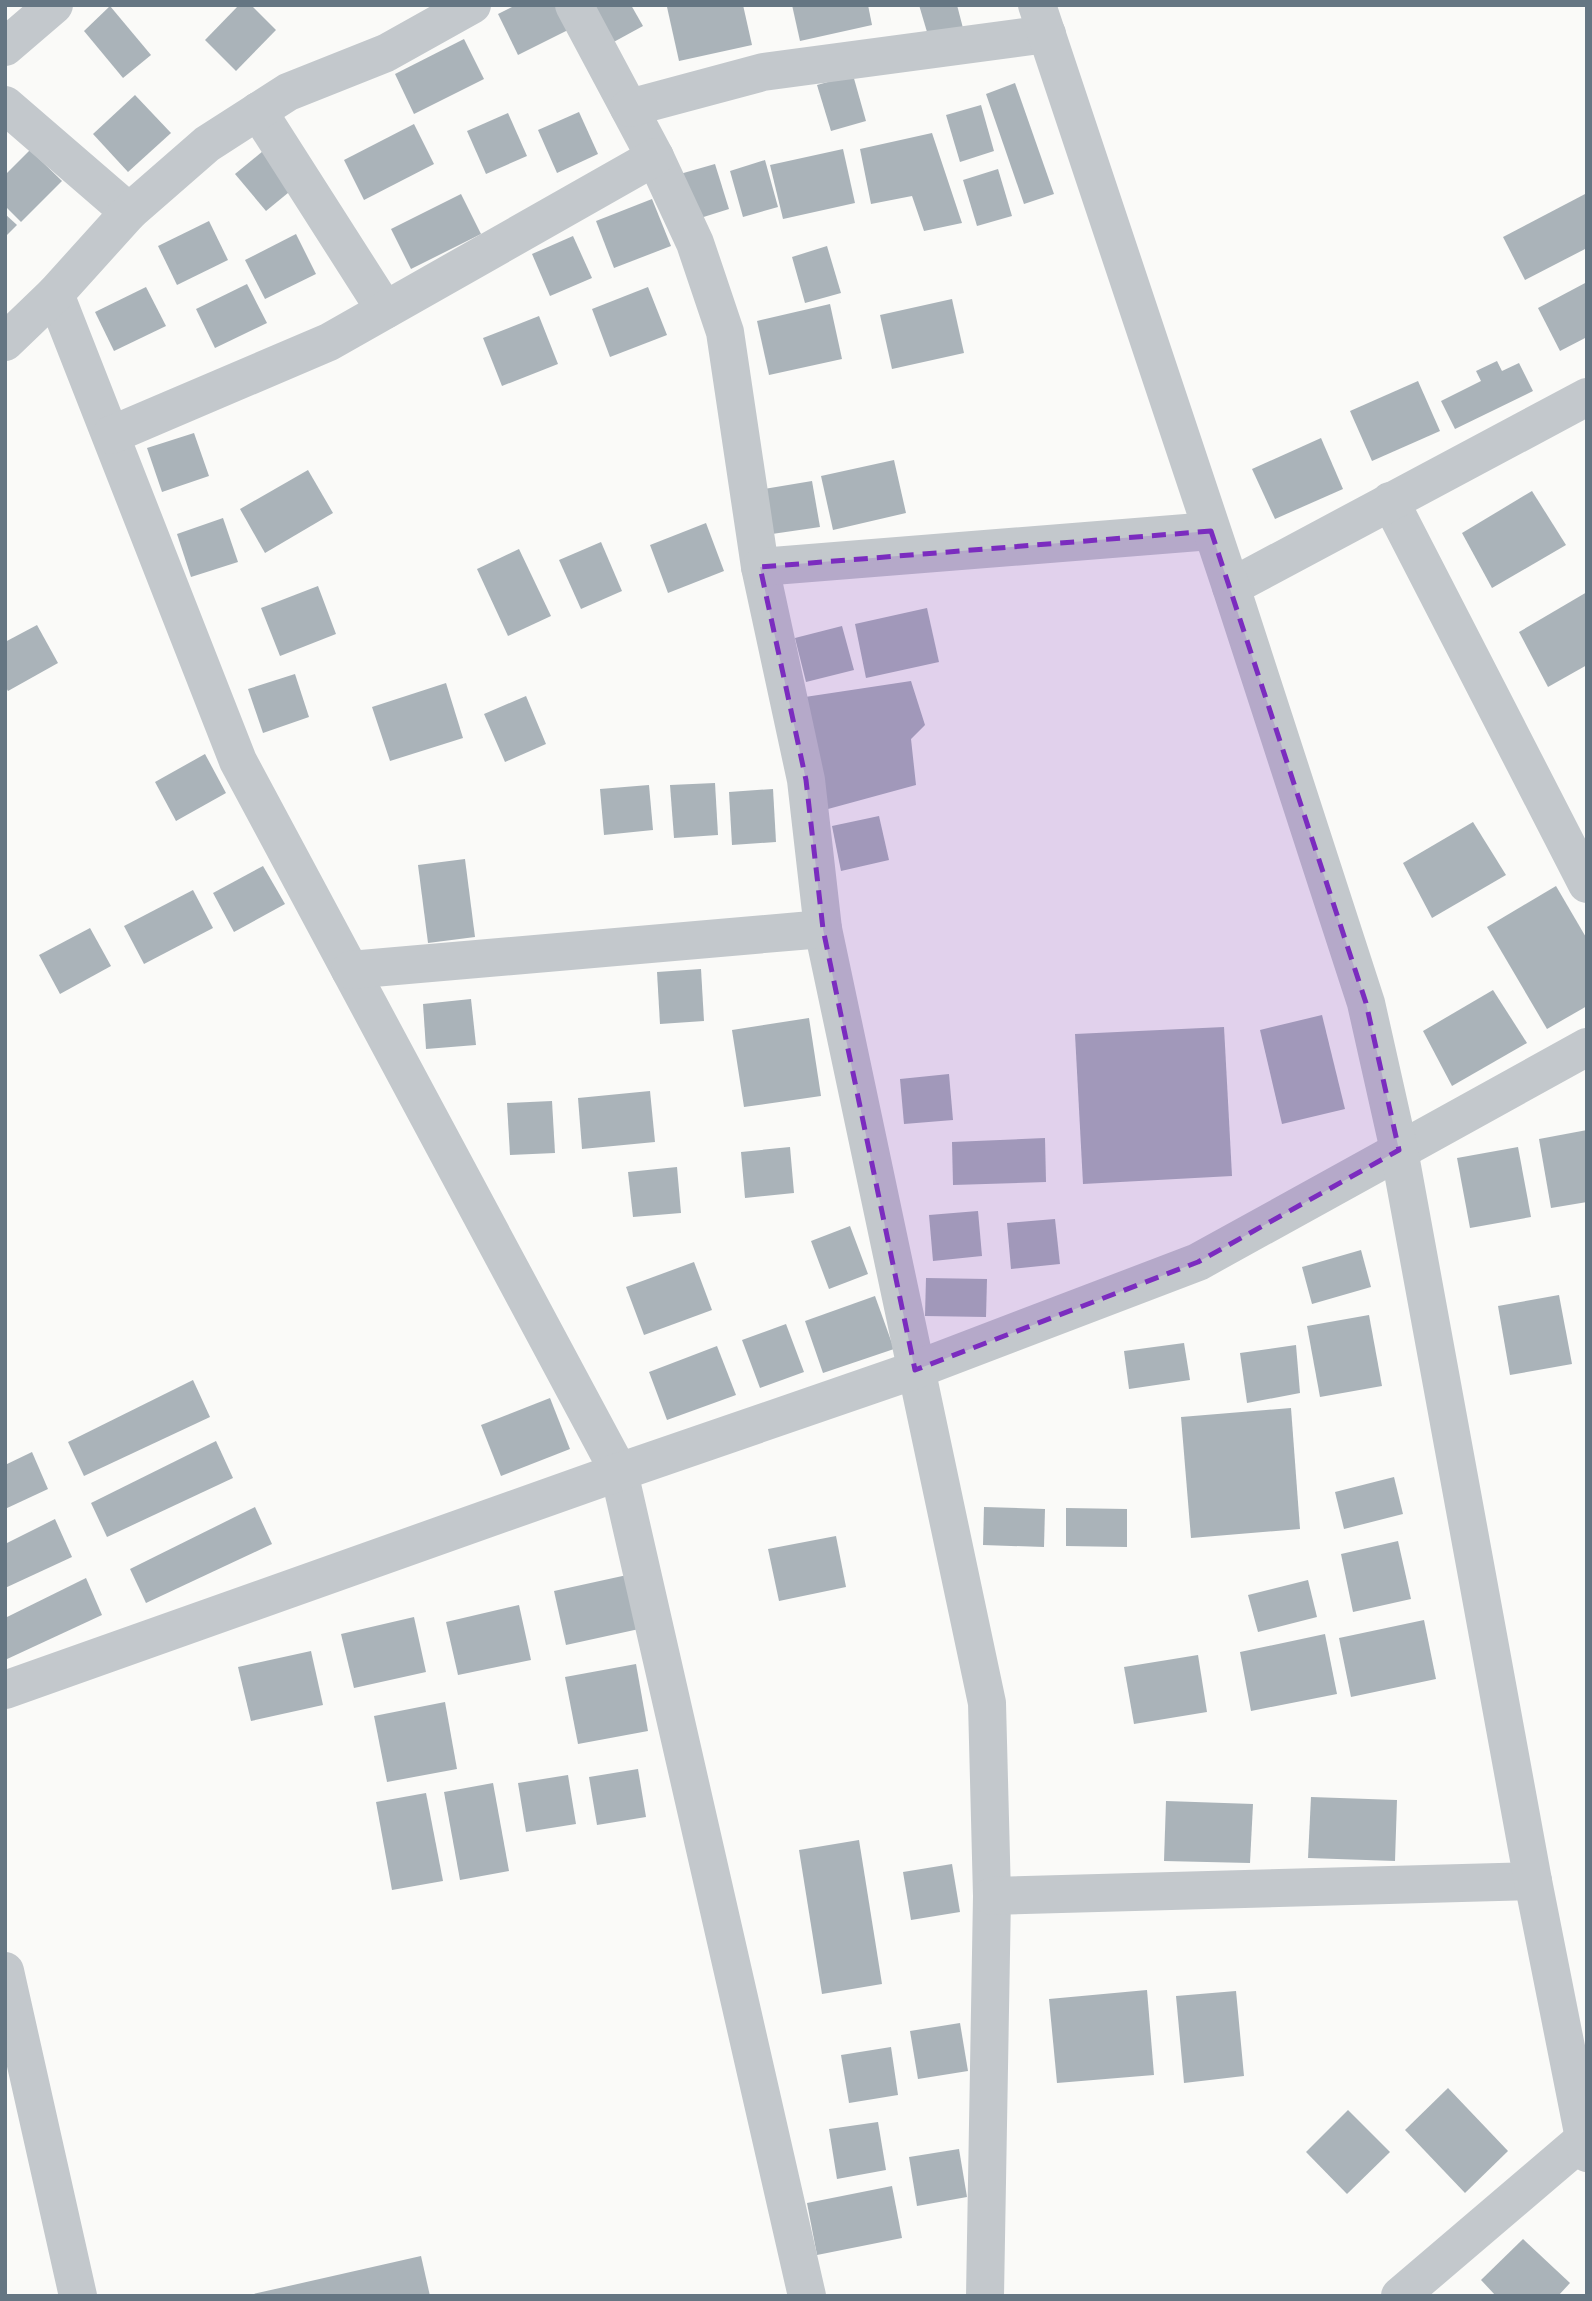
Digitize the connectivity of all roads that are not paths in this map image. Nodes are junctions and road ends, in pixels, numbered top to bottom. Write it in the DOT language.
graph roads {
  1 [pos="54,5"];
  2 [pos="472,5"];
  3 [pos="574,5"];
  4 [pos="1042,20"];
  5 [pos="5,47"];
  6 [pos="5,104"];
  7 [pos="629,108"];
  8 [pos="258,111"];
  9 [pos="655,157"];
  10 [pos="129,212"];
  11 [pos="55,294"];
  12 [pos="385,310"];
  13 [pos="5,342"];
  14 [pos="1587,397"];
  15 [pos="111,435"];
  16 [pos="1390,501"];
  17 [pos="1211,531"];
  18 [pos="760,567"];
  19 [pos="1231,587"];
  20 [pos="1587,884"];
  21 [pos="823,929"];
  22 [pos="350,970"];
  23 [pos="1587,1047"];
  24 [pos="1399,1150"];
  25 [pos="915,1370"];
  26 [pos="619,1472"];
  27 [pos="5,1690"];
  28 [pos="1533,1881"];
  29 [pos="992,1896"];
  30 [pos="5,1971"];
  31 [pos="1585,2146"];
  32 [pos="78,2296"];
  33 [pos="807,2296"];
  34 [pos="985,2296"];
  35 [pos="1401,2296"];
  1 -- 5 [label="street"];
  2 -- 8 [label="street"];
  3 -- 7 [label="street"];
  4 -- 7 [label="street"];
  4 -- 17 [label="street"];
  6 -- 10 [label="street"];
  7 -- 9 [label="street"];
  8 -- 10 [label="street"];
  8 -- 12 [label="street"];
  9 -- 12 [label="street"];
  9 -- 18 [label="street"];
  10 -- 11 [label="street"];
  11 -- 13 [label="street"];
  11 -- 15 [label="street"];
  12 -- 15 [label="street"];
  14 -- 16 [label="street"];
  15 -- 22 [label="street"];
  16 -- 19 [label="street"];
  16 -- 20 [label="street"];
  17 -- 18 [label="street"];
  17 -- 19 [label="street"];
  18 -- 21 [label="street"];
  19 -- 24 [label="street"];
  21 -- 22 [label="street"];
  21 -- 25 [label="street"];
  22 -- 26 [label="street"];
  23 -- 24 [label="street"];
  24 -- 25 [label="street"];
  24 -- 28 [label="street"];
  25 -- 26 [label="street"];
  25 -- 29 [label="street"];
  26 -- 27 [label="street"];
  26 -- 33 [label="street"];
  28 -- 29 [label="street"];
  28 -- 31 [label="street"];
  29 -- 34 [label="street"];
  30 -- 32 [label="street"];
  31 -- 35 [label="street"];
}
